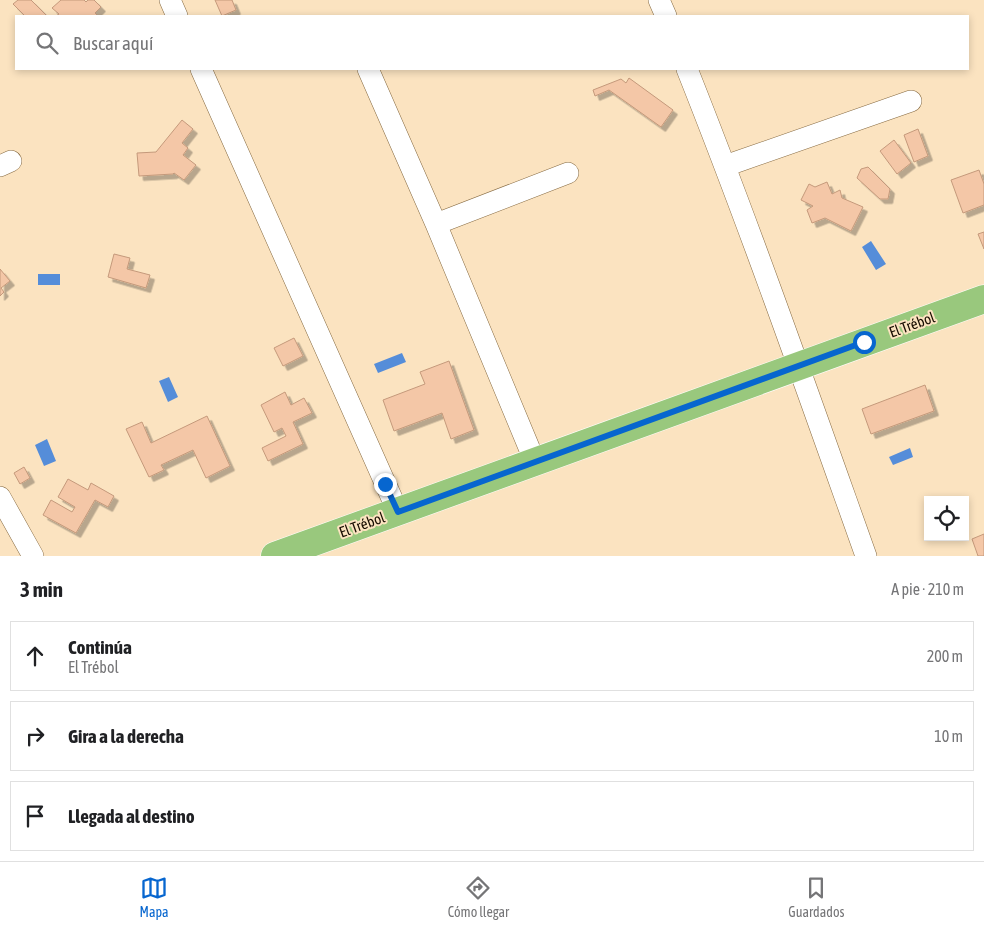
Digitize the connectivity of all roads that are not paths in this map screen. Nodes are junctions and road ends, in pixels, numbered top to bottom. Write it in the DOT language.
graph roads {
  1 [pos="170,0"];
  2 [pos="659,0"];
  3 [pos="177,15"];
  4 [pos="666,15"];
  5 [pos="201,70"];
  6 [pos="368,70"];
  7 [pos="686,70"];
  8 [pos="911,101"];
  9 [pos="725,166"];
  10 [pos="568,173"];
  11 [pos="436,224"];
  12 [pos="984,299"];
  13 [pos="799,365"];
  14 [pos="535,462"];
  15 [pos="0,497"];
  16 [pos="398,512"];
  17 [pos="33,556"];
  18 [pos="276,556"];
  19 [pos="866,556"];
  1 -- 3 [label="street"];
  2 -- 4 [label="street"];
  5 -- 16 [label="street"];
  6 -- 11 [label="street"];
  7 -- 9 [label="street"];
  8 -- 9 [label="street"];
  9 -- 13 [label="street"];
  10 -- 11 [label="street"];
  11 -- 14 [label="street"];
  12 -- 13 [label="main road, El Trébol"];
  13 -- 14 [label="main road, El Trébol"];
  13 -- 19 [label="street"];
  14 -- 16 [label="main road, El Trébol"];
  15 -- 17 [label="street"];
  16 -- 18 [label="main road, El Trébol"];
}
